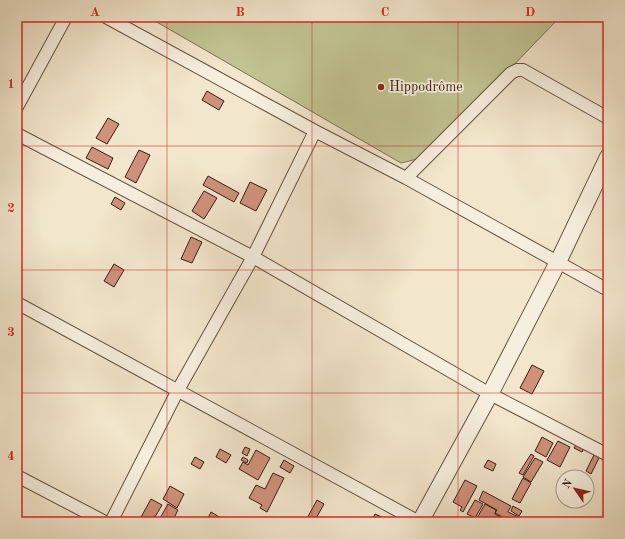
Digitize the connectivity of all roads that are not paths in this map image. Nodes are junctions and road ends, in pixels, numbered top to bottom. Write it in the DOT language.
graph roads {
  1 [pos="66,17"];
  2 [pos="106,17"];
  3 [pos="17,107"];
  4 [pos="608,118"];
  5 [pos="315,131"];
  6 [pos="17,134"];
  7 [pos="608,157"];
  8 [pos="406,178"];
  9 [pos="253,257"];
  10 [pos="558,262"];
  11 [pos="608,290"];
  12 [pos="17,302"];
  13 [pos="178,390"];
  14 [pos="490,394"];
  15 [pos="608,455"];
  16 [pos="17,476"];
  17 [pos="105,522"];
  18 [pos="112,522"];
  19 [pos="419,522"];
  1 -- 3 [label="street"];
  2 -- 5 [label="street"];
  4 -- 8 [label="street"];
  5 -- 8 [label="street"];
  5 -- 9 [label="street"];
  6 -- 9 [label="street"];
  7 -- 10 [label="street"];
  8 -- 10 [label="street"];
  9 -- 13 [label="street"];
  9 -- 14 [label="street"];
  10 -- 11 [label="street"];
  10 -- 14 [label="street"];
  12 -- 13 [label="street"];
  13 -- 18 [label="street"];
  13 -- 19 [label="street"];
  14 -- 15 [label="street"];
  14 -- 19 [label="street"];
  16 -- 17 [label="street"];
}
